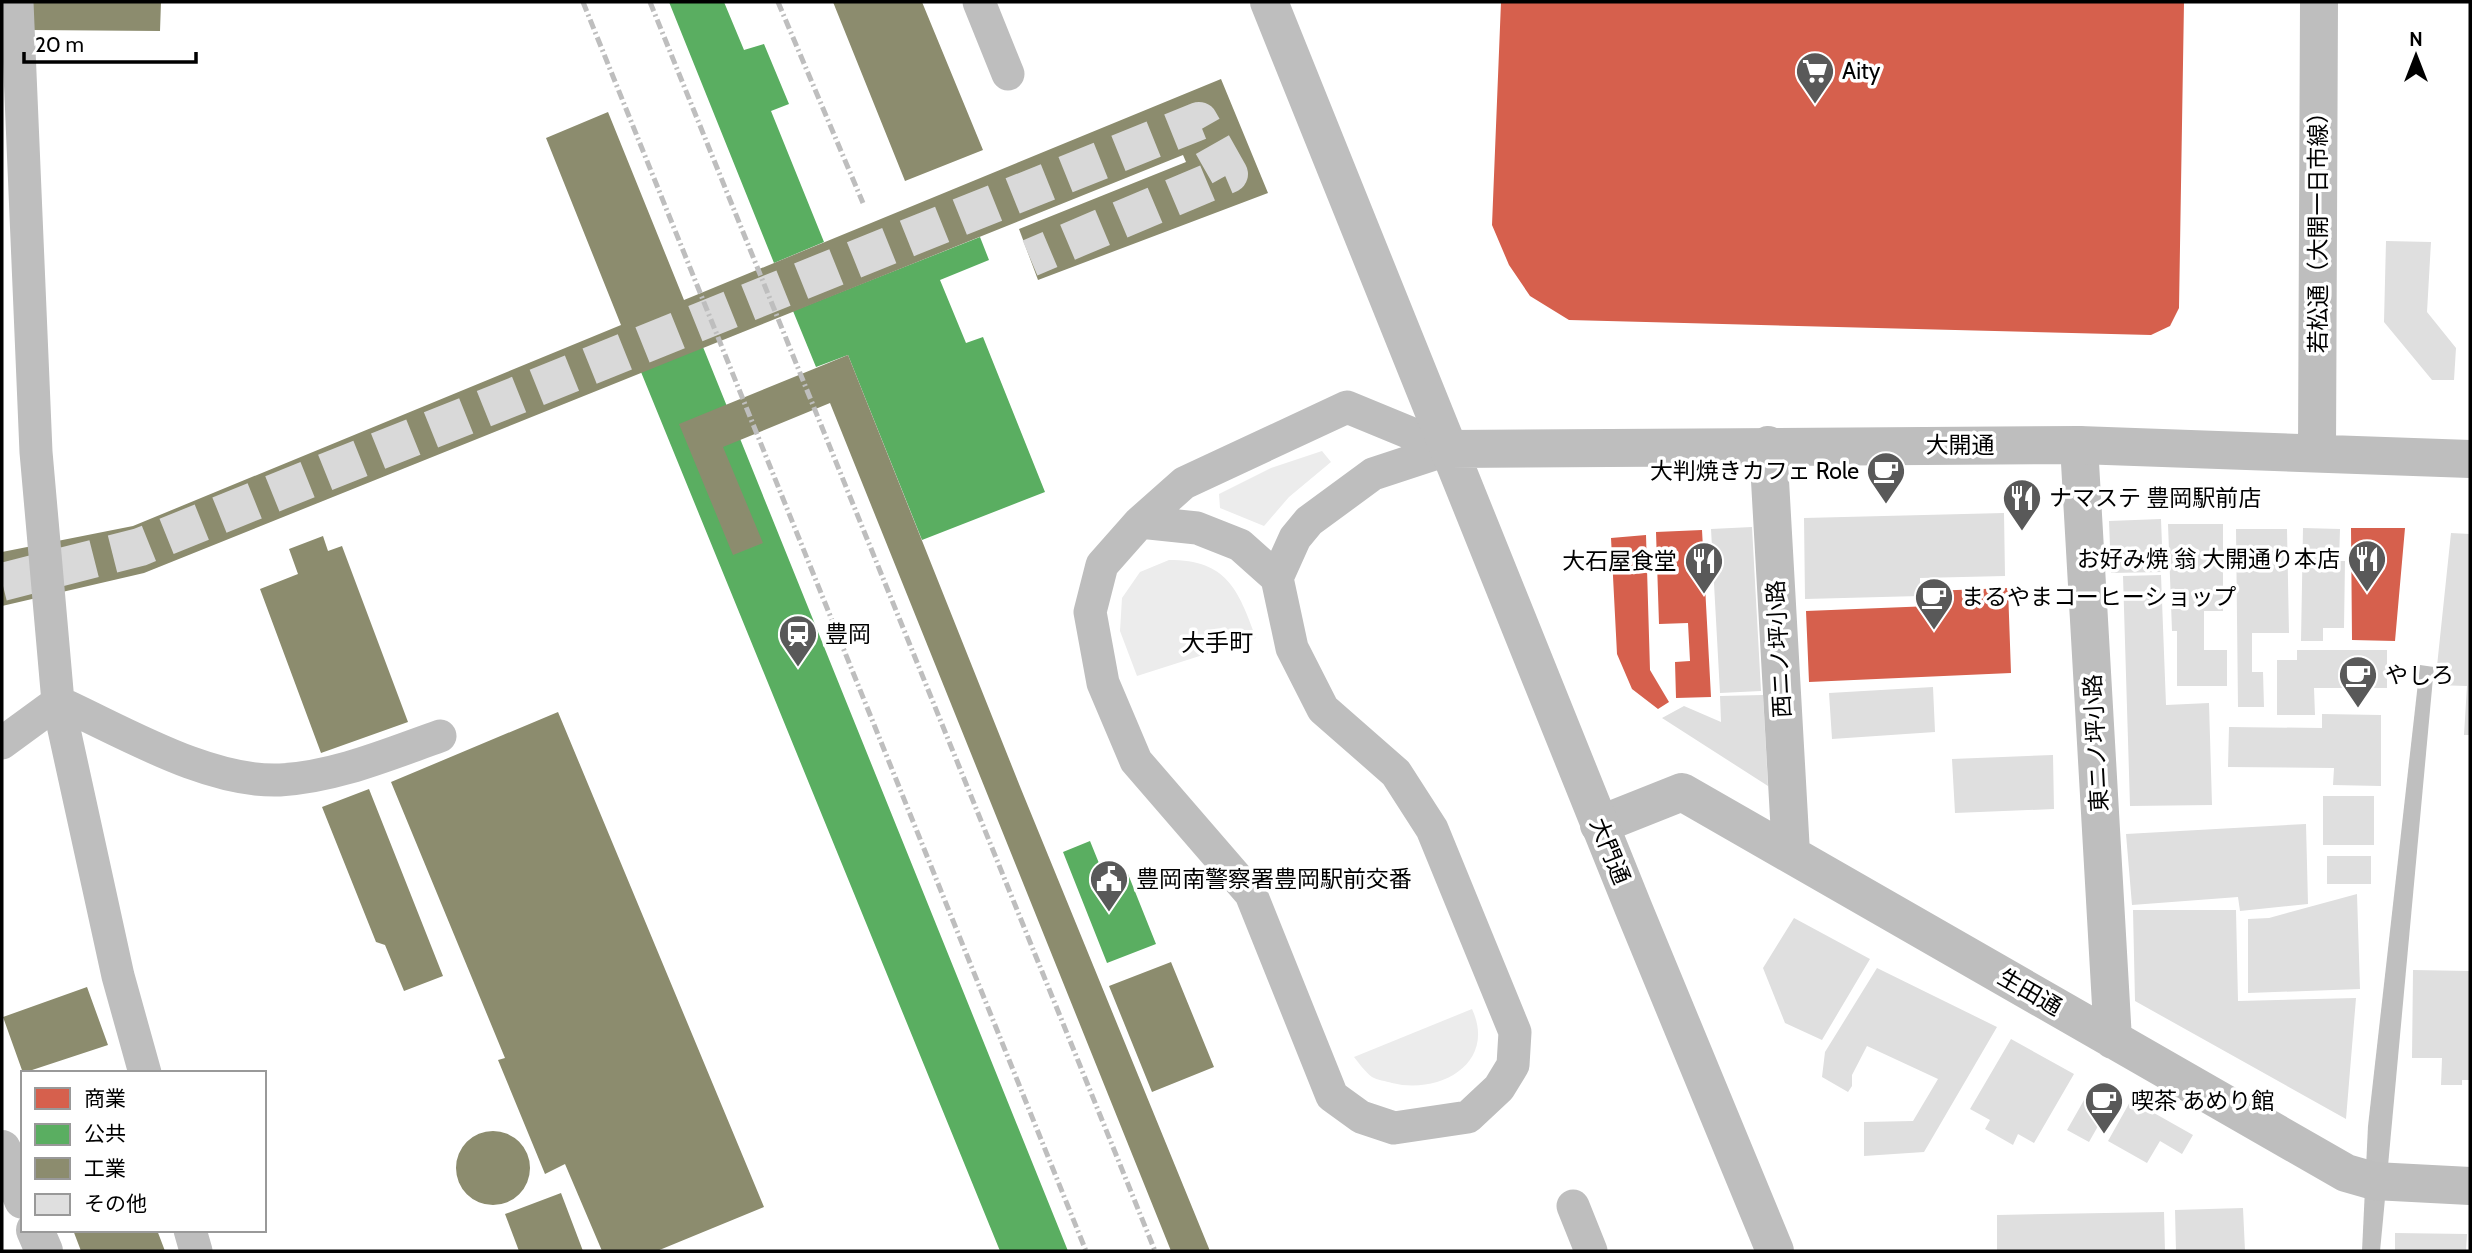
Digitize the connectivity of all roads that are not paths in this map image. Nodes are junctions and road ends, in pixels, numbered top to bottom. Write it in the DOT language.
graph roads {
  1 [pos="17,2"];
  2 [pos="979,2"];
  3 [pos="1269,2"];
  4 [pos="2319,2"];
  5 [pos="1008,74"];
  6 [pos="1768,445"];
  7 [pos="2079,445"];
  8 [pos="1449,449"];
  9 [pos="2317,453"];
  10 [pos="2470,458"];
  11 [pos="1140,522"];
  12 [pos="1277,578"];
  13 [pos="58,702"];
  14 [pos="440,736"];
  15 [pos="2,743"];
  16 [pos="1599,825"];
  17 [pos="1791,853"];
  18 [pos="2113,1040"];
  19 [pos="144,1071"];
  20 [pos="2,1149"];
  21 [pos="2470,1186"];
  22 [pos="21,1195"];
  23 [pos="1573,1206"];
  24 [pos="37,1232"];
  25 [pos="191,1232"];
  26 [pos="44,1251"];
  27 [pos="196,1251"];
  28 [pos="1591,1251"];
  29 [pos="1775,1251"];
  1 -- 13 [label="lane"];
  2 -- 5 [label="lane"];
  3 -- 8 [label="street, 大門通"];
  4 -- 9 [label="street, 若松通（大開一日市線）"];
  6 -- 7 [label="street, 大開通"];
  6 -- 8 [label="street, 大開通"];
  6 -- 17 [label="street, 西ニノ坪小路"];
  7 -- 9 [label="street, 大開通"];
  7 -- 18 [label="street, 東ニノ坪小路"];
  8 -- 11 [label="lane"];
  8 -- 12 [label="lane"];
  8 -- 16 [label="street, 大門通"];
  9 -- 10 [label="street, 大開通"];
  11 -- 12 [label="lane"];
  11 -- 12 [label="lane"];
  13 -- 14 [label="lane"];
  13 -- 15 [label="lane"];
  13 -- 19 [label="lane"];
  16 -- 17 [label="street, 生田通"];
  16 -- 29 [label="street, 大門通"];
  17 -- 18 [label="street, 生田通"];
  18 -- 21 [label="street, 生田通"];
  20 -- 22 [label="street"];
  23 -- 28 [label="lane"];
  24 -- 26 [label="street"];
  25 -- 27 [label="lane"];
}
